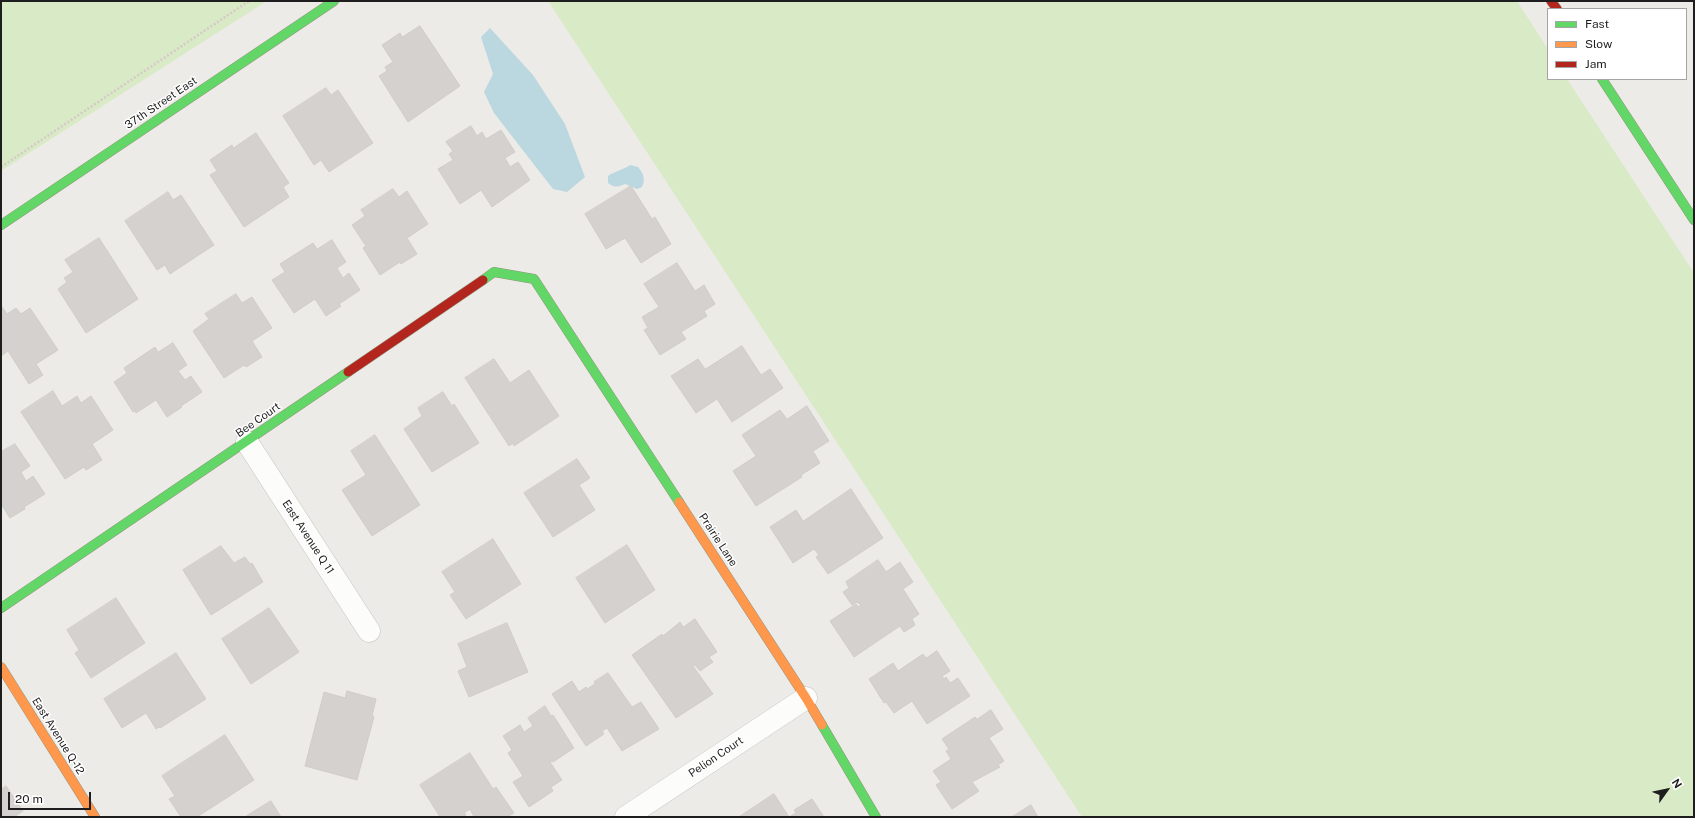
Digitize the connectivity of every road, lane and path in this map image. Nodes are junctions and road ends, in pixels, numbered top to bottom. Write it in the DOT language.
graph roads {
  1 [pos="249,1"];
  2 [pos="334,1"];
  3 [pos="1603,80"];
  4 [pos="1,166"];
  5 [pos="1694,220"];
  6 [pos="1,225"];
  7 [pos="534,279"];
  8 [pos="247,442"];
  9 [pos="1,608"];
  10 [pos="369,631"];
  11 [pos="1,667"];
  12 [pos="806,698"];
  13 [pos="95,817"];
  14 [pos="626,817"];
  15 [pos="876,817"];
  1 -- 4 [label="path"];
  2 -- 6 [label="main road, 37th Street East"];
  3 -- 5 [label="main road"];
  7 -- 8 [label="main road, Bee Court"];
  7 -- 12 [label="main road, Prairie Lane"];
  8 -- 9 [label="main road, Bee Court"];
  8 -- 10 [label="street, East Avenue Q 11"];
  11 -- 13 [label="main road, East Avenue Q-12"];
  12 -- 14 [label="street, Pelion Court"];
  12 -- 15 [label="main road, Prairie Lane"];
}
